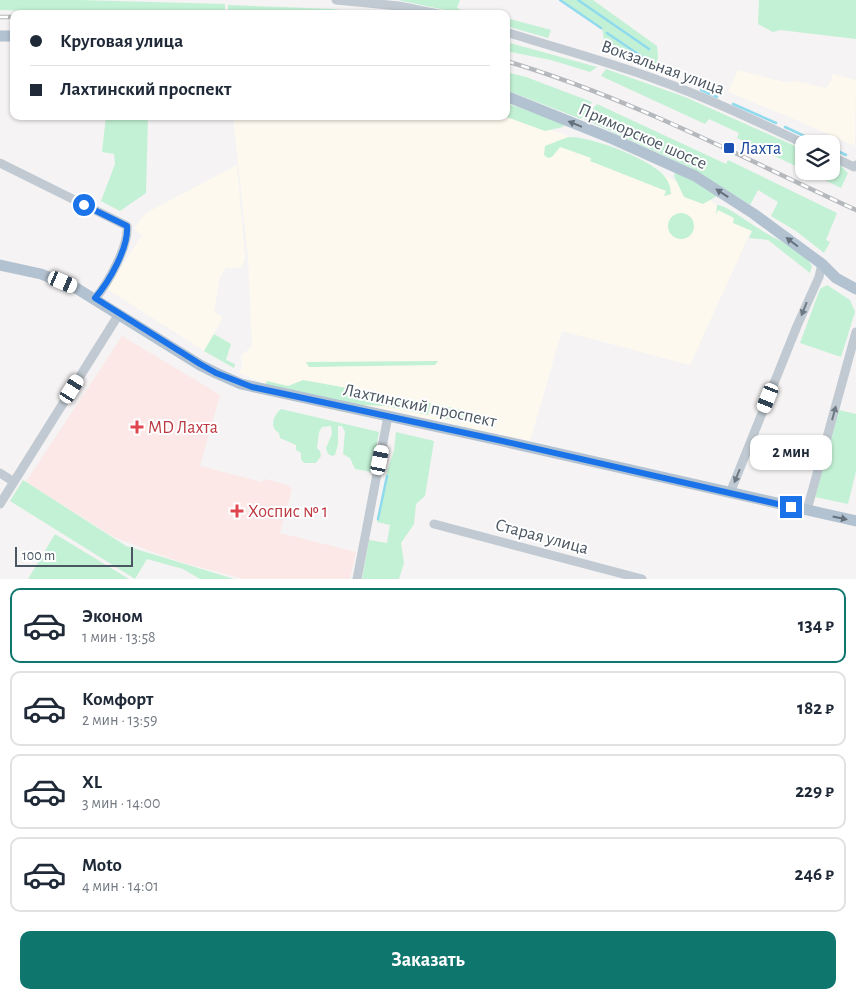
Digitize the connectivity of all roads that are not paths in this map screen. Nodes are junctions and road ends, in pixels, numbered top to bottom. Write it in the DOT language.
graph roads {
  1 [pos="336,0"];
  2 [pos="418,10"];
  3 [pos="510,33"];
  4 [pos="510,98"];
  5 [pos="795,139"];
  6 [pos="840,160"];
  7 [pos="0,163"];
  8 [pos="855,166"];
  9 [pos="822,264"];
  10 [pos="0,265"];
  11 [pos="856,290"];
  12 [pos="95,298"];
  13 [pos="119,314"];
  14 [pos="856,332"];
  15 [pos="388,416"];
  16 [pos="0,473"];
  17 [pos="14,482"];
  18 [pos="730,493"];
  19 [pos="0,504"];
  20 [pos="807,510"];
  21 [pos="856,521"];
  22 [pos="434,524"];
  23 [pos="357,579"];
  24 [pos="642,579"];
  1 -- 2 [label="street"];
  3 -- 5 [label="street, Вокзальная улица"];
  9 -- 4 [label="main road, Приморское шоссе, one-way"];
  6 -- 8 [label="street"];
  7 -- 12 [label="street"];
  9 -- 11 [label="main road, Приморское шоссе"];
  9 -- 18 [label="street, one-way"];
  10 -- 12 [label="main road, Лахтинский проспект"];
  12 -- 13 [label="main road, Лахтинский проспект"];
  13 -- 15 [label="main road, Лахтинский проспект"];
  13 -- 17 [label="street"];
  20 -- 14 [label="street, one-way"];
  15 -- 18 [label="main road, Лахтинский проспект"];
  15 -- 23 [label="street"];
  16 -- 17 [label="street"];
  17 -- 19 [label="street"];
  18 -- 20 [label="main road, Лахтинский проспект"];
  20 -- 21 [label="main road, Лахтинский проспект, one-way"];
  22 -- 24 [label="street, Старая улица"];
}
